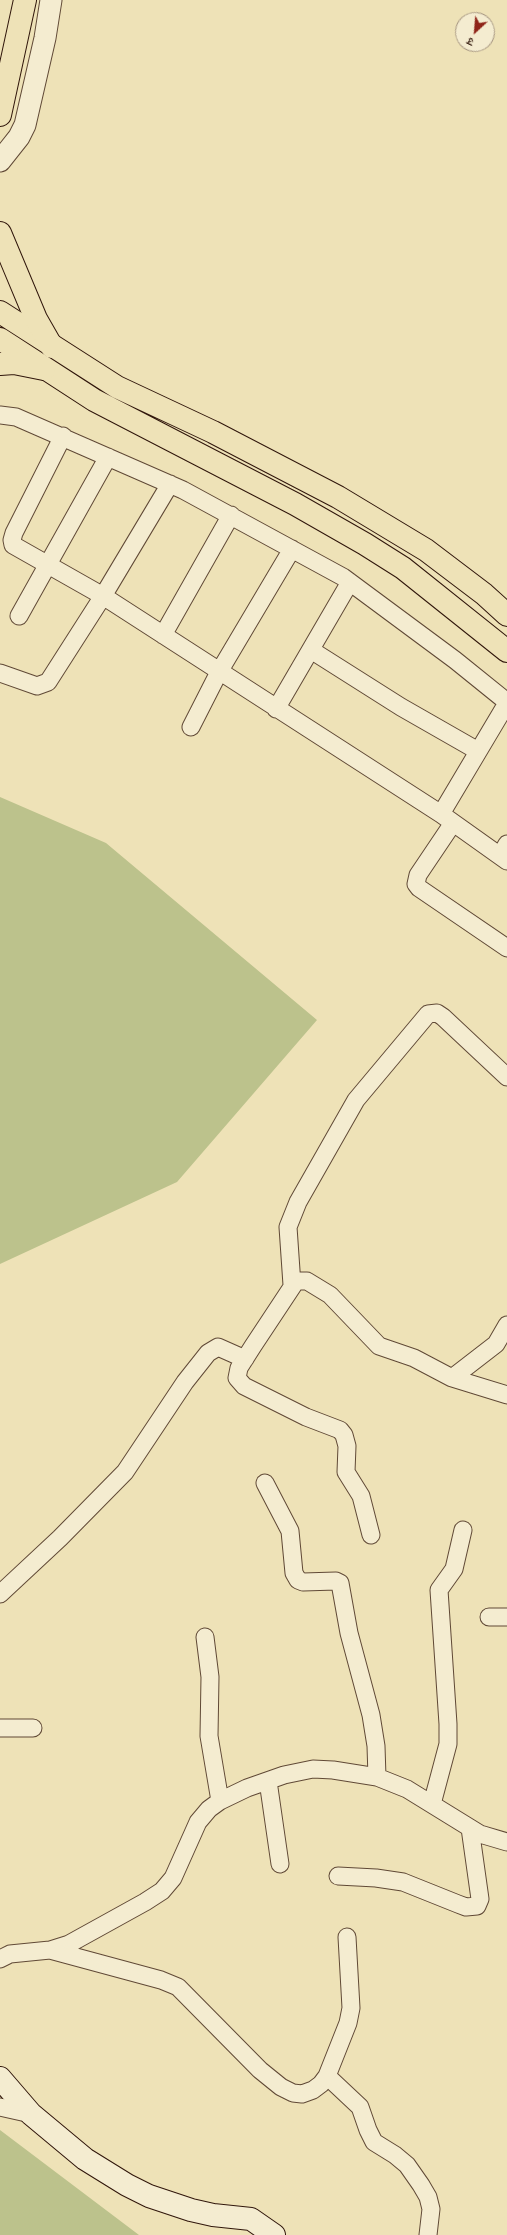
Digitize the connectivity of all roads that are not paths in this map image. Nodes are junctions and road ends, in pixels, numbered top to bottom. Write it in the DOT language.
graph roads {
  1 [pos="24,0"];
  2 [pos="51,0"];
  3 [pos="0,115"];
  4 [pos="0,161"];
  5 [pos="0,233"];
  6 [pos="0,312"];
  7 [pos="0,339"];
  8 [pos="52,346"];
  9 [pos="0,364"];
  10 [pos="44,369"];
  11 [pos="0,415"];
  12 [pos="63,436"];
  13 [pos="108,456"];
  14 [pos="170,484"];
  15 [pos="231,515"];
  16 [pos="292,549"];
  17 [pos="48,566"];
  18 [pos="350,582"];
  19 [pos="103,596"];
  20 [pos="507,615"];
  21 [pos="19,616"];
  22 [pos="162,635"];
  23 [pos="311,650"];
  24 [pos="507,651"];
  25 [pos="0,672"];
  26 [pos="219,672"];
  27 [pos="507,703"];
  28 [pos="276,709"];
  29 [pos="191,727"];
  30 [pos="478,751"];
  31 [pos="447,818"];
  32 [pos="504,854"];
  33 [pos="507,948"];
  34 [pos="507,1077"];
  35 [pos="292,1285"];
  36 [pos="507,1325"];
  37 [pos="245,1358"];
  38 [pos="452,1378"];
  39 [pos="507,1396"];
  40 [pos="265,1483"];
  41 [pos="463,1530"];
  42 [pos="370,1534"];
  43 [pos="0,1594"];
  44 [pos="488,1617"];
  45 [pos="507,1617"];
  46 [pos="205,1636"];
  47 [pos="0,1728"];
  48 [pos="34,1728"];
  49 [pos="377,1777"];
  50 [pos="268,1780"];
  51 [pos="220,1801"];
  52 [pos="432,1804"];
  53 [pos="470,1828"];
  54 [pos="507,1842"];
  55 [pos="280,1864"];
  56 [pos="338,1876"];
  57 [pos="347,1937"];
  58 [pos="50,1950"];
  59 [pos="3,1953"];
  60 [pos="327,2076"];
  61 [pos="0,2078"];
  62 [pos="0,2107"];
  63 [pos="31,2114"];
  64 [pos="274,2235"];
  65 [pos="428,2235"];
  1 -- 3 [label="main road"];
  2 -- 4 [label="street"];
  5 -- 8 [label="main road"];
  6 -- 8 [label="main road"];
  7 -- 10 [label="main road"];
  8 -- 20 [label="main road"];
  9 -- 10 [label="main road"];
  10 -- 24 [label="main road"];
  11 -- 12 [label="street"];
  12 -- 13 [label="street"];
  12 -- 17 [label="street"];
  13 -- 14 [label="street"];
  13 -- 17 [label="street"];
  14 -- 15 [label="street"];
  14 -- 19 [label="street"];
  15 -- 16 [label="street"];
  15 -- 22 [label="street"];
  16 -- 18 [label="street"];
  16 -- 26 [label="street"];
  17 -- 19 [label="street"];
  17 -- 21 [label="street"];
  18 -- 23 [label="street"];
  18 -- 27 [label="street"];
  19 -- 22 [label="street"];
  19 -- 25 [label="street"];
  22 -- 26 [label="street"];
  23 -- 28 [label="street"];
  23 -- 30 [label="street"];
  26 -- 28 [label="street"];
  26 -- 29 [label="street"];
  27 -- 30 [label="street"];
  28 -- 31 [label="street"];
  30 -- 31 [label="street"];
  31 -- 32 [label="street"];
  31 -- 33 [label="street"];
  34 -- 35 [label="street"];
  35 -- 37 [label="street"];
  35 -- 38 [label="street"];
  36 -- 38 [label="street"];
  37 -- 42 [label="street"];
  37 -- 43 [label="street"];
  38 -- 39 [label="street"];
  40 -- 49 [label="street"];
  41 -- 52 [label="street"];
  44 -- 45 [label="street"];
  46 -- 51 [label="street"];
  47 -- 48 [label="street"];
  49 -- 50 [label="street"];
  49 -- 52 [label="street"];
  50 -- 51 [label="street"];
  50 -- 55 [label="street"];
  51 -- 58 [label="street"];
  52 -- 53 [label="street"];
  53 -- 54 [label="street"];
  53 -- 56 [label="street"];
  57 -- 60 [label="street"];
  58 -- 59 [label="street"];
  58 -- 60 [label="street"];
  60 -- 65 [label="street"];
  61 -- 63 [label="main road"];
  62 -- 63 [label="street"];
  63 -- 64 [label="main road"];
}
